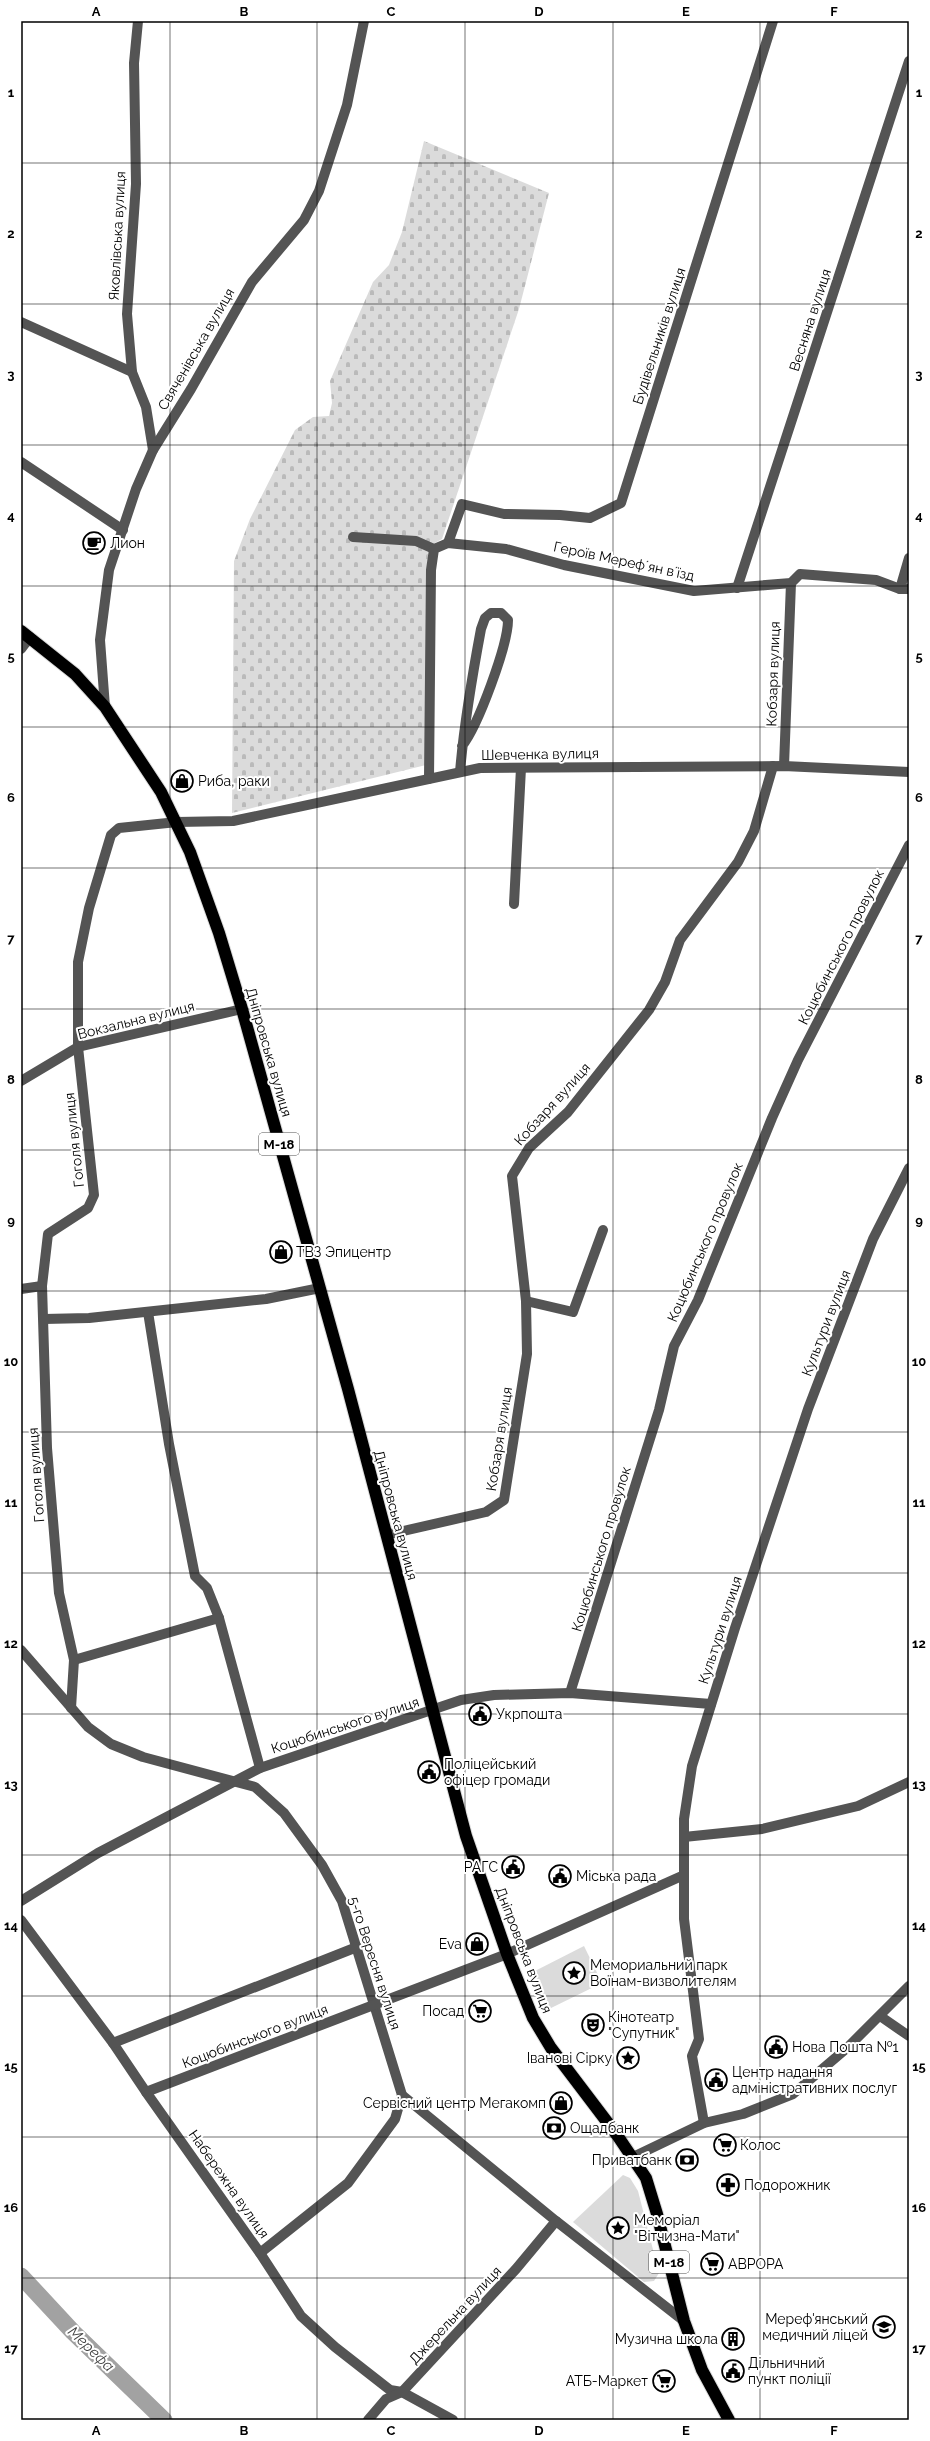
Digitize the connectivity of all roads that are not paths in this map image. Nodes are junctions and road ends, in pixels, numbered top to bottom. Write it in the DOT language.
graph roads {
  1 [pos="138,21"];
  2 [pos="364,21"];
  3 [pos="774,21"];
  4 [pos="909,61"];
  5 [pos="21,322"];
  6 [pos="132,372"];
  7 [pos="153,450"];
  8 [pos="21,462"];
  9 [pos="122,530"];
  10 [pos="352,537"];
  11 [pos="448,543"];
  12 [pos="434,549"];
  13 [pos="909,558"];
  14 [pos="791,583"];
  15 [pos="737,588"];
  16 [pos="904,589"];
  17 [pos="26,634"];
  18 [pos="21,649"];
  19 [pos="105,707"];
  20 [pos="462,746"];
  21 [pos="778,766"];
  22 [pos="521,768"];
  23 [pos="460,772"];
  24 [pos="909,772"];
  25 [pos="429,779"];
  26 [pos="177,822"];
  27 [pos="909,845"];
  28 [pos="514,904"];
  29 [pos="242,1009"];
  30 [pos="78,1047"];
  31 [pos="21,1082"];
  32 [pos="909,1168"];
  33 [pos="603,1230"];
  34 [pos="42,1286"];
  35 [pos="320,1288"];
  36 [pos="21,1290"];
  37 [pos="526,1301"];
  38 [pos="148,1312"];
  39 [pos="44,1319"];
  40 [pos="386,1535"];
  41 [pos="219,1618"];
  42 [pos="21,1650"];
  43 [pos="74,1660"];
  44 [pos="570,1693"];
  45 [pos="711,1704"];
  46 [pos="71,1708"];
  47 [pos="433,1710"];
  48 [pos="260,1768"];
  49 [pos="233,1780"];
  50 [pos="909,1782"];
  51 [pos="684,1837"];
  52 [pos="684,1875"];
  53 [pos="21,1901"];
  54 [pos="21,1920"];
  55 [pos="357,1947"];
  56 [pos="507,1954"];
  57 [pos="909,1986"];
  58 [pos="374,2005"];
  59 [pos="880,2016"];
  60 [pos="909,2036"];
  61 [pos="114,2043"];
  62 [pos="146,2092"];
  63 [pos="402,2095"];
  64 [pos="704,2123"];
  65 [pos="633,2156"];
  66 [pos="556,2221"];
  67 [pos="260,2253"];
  68 [pos="684,2321"];
  69 [pos="402,2392"];
  70 [pos="368,2420"];
  71 [pos="453,2420"];
  72 [pos="729,2420"];
  1 -- 6 [label="street, Яковлівська вулиця"];
  2 -- 7 [label="street, Свяченівська вулиця"];
  3 -- 11 [label="street, Будівельників вулиця"];
  4 -- 15 [label="street, Весняна вулиця"];
  5 -- 6 [label="street"];
  6 -- 7 [label="street, Яковлівська вулиця"];
  7 -- 9 [label="street, Свяченівська вулиця"];
  8 -- 9 [label="street"];
  9 -- 19 [label="street, Свяченівська вулиця"];
  10 -- 12 [label="street"];
  11 -- 12 [label="street"];
  11 -- 15 [label="street, Героїв Мерефʼян вʼїзд"];
  12 -- 25 [label="street"];
  13 -- 16 [label="street"];
  14 -- 15 [label="street, Героїв Мерефʼян вʼїзд"];
  14 -- 16 [label="street, Героїв Мерефʼян вʼїзд"];
  14 -- 21 [label="street, Кобзаря вулиця"];
  17 -- 18 [label="street"];
  17 -- 19 [label="highway, Дніпровська вулиця / М-18"];
  19 -- 26 [label="highway, Дніпровська вулиця / М-18"];
  20 -- 20 [label="street"];
  20 -- 23 [label="street"];
  21 -- 22 [label="street, Шевченка вулиця"];
  21 -- 24 [label="street, Шевченка вулиця"];
  21 -- 37 [label="street, Кобзаря вулиця"];
  22 -- 23 [label="street, Шевченка вулиця"];
  22 -- 28 [label="street"];
  23 -- 25 [label="street, Шевченка вулиця"];
  25 -- 26 [label="street, Шевченка вулиця"];
  26 -- 29 [label="highway, Дніпровська вулиця / М-18"];
  26 -- 30 [label="street, Шевченка вулиця"];
  27 -- 44 [label="street, Коцюбинського провулок"];
  29 -- 30 [label="street, Вокзальна вулиця"];
  29 -- 35 [label="highway, Дніпровська вулиця / М-18"];
  30 -- 31 [label="street, Вокзальна вулиця"];
  30 -- 34 [label="street, Гоголя вулиця"];
  32 -- 45 [label="street, Культури вулиця"];
  33 -- 37 [label="street"];
  34 -- 36 [label="street"];
  34 -- 39 [label="street, Гоголя вулиця"];
  35 -- 38 [label="street"];
  35 -- 40 [label="highway, Дніпровська вулиця / М-18"];
  37 -- 40 [label="street, Кобзаря вулиця"];
  38 -- 39 [label="street"];
  38 -- 41 [label="street"];
  39 -- 43 [label="street, Гоголя вулиця"];
  40 -- 47 [label="highway, Дніпровська вулиця / М-18"];
  41 -- 43 [label="street"];
  41 -- 48 [label="street"];
  42 -- 46 [label="street, 5-го Вересня вулиця"];
  43 -- 46 [label="street, Гоголя вулиця"];
  44 -- 45 [label="street, Коцюбинського вулиця"];
  44 -- 47 [label="street, Коцюбинського вулиця"];
  45 -- 51 [label="street, Культури вулиця"];
  46 -- 49 [label="street, 5-го Вересня вулиця"];
  47 -- 48 [label="street, Коцюбинського вулиця"];
  47 -- 56 [label="highway, Дніпровська вулиця / М-18"];
  48 -- 49 [label="street, Коцюбинського вулиця"];
  49 -- 53 [label="street, Коцюбинського вулиця"];
  49 -- 55 [label="street, 5-го Вересня вулиця"];
  50 -- 51 [label="street"];
  51 -- 52 [label="street, Культури вулиця"];
  52 -- 56 [label="street, Коцюбинського вулиця"];
  52 -- 64 [label="street, Культури вулиця"];
  54 -- 61 [label="street, Набережна вулиця"];
  55 -- 58 [label="street, 5-го Вересня вулиця"];
  55 -- 61 [label="street"];
  56 -- 58 [label="street, Коцюбинського вулиця"];
  56 -- 65 [label="highway, Дніпровська вулиця / М-18"];
  57 -- 59 [label="street"];
  58 -- 62 [label="street, Коцюбинського вулиця"];
  58 -- 63 [label="street, 5-го Вересня вулиця"];
  59 -- 60 [label="street"];
  59 -- 64 [label="street"];
  61 -- 62 [label="street, Набережна вулиця"];
  62 -- 67 [label="street, Набережна вулиця"];
  63 -- 66 [label="street"];
  63 -- 67 [label="street"];
  64 -- 65 [label="street"];
  65 -- 68 [label="highway, Дніпровська вулиця / М-18"];
  66 -- 68 [label="street"];
  66 -- 69 [label="street, Джерельна вулиця"];
  67 -- 69 [label="street, Набережна вулиця"];
  68 -- 72 [label="highway, Дніпровська вулиця / М-18"];
  69 -- 70 [label="street, Джерельна вулиця"];
  69 -- 71 [label="street, Набережна вулиця"];
}
